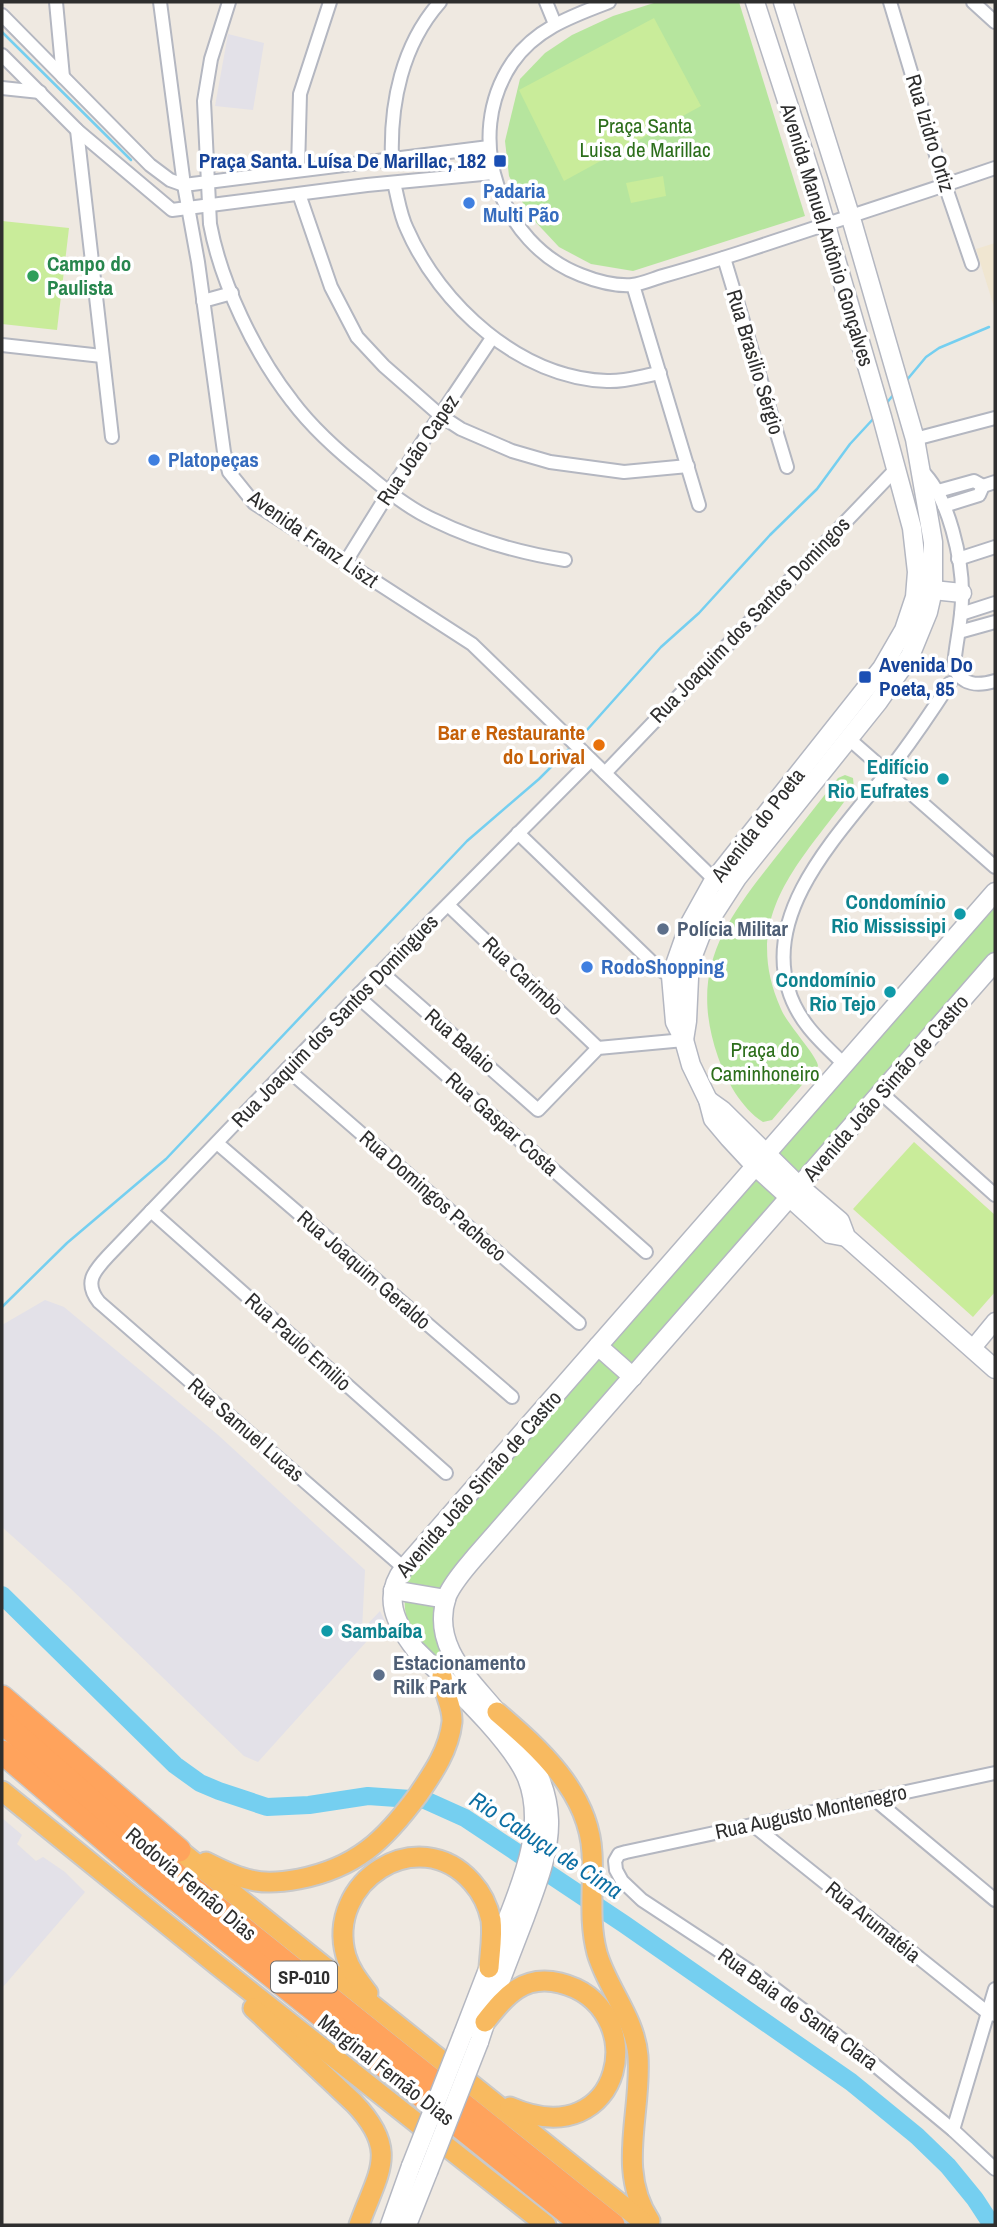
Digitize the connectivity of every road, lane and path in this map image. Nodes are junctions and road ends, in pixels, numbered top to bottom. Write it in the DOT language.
graph roads {
  1 [pos="55,2"];
  2 [pos="160,2"];
  3 [pos="229,2"];
  4 [pos="330,2"];
  5 [pos="547,2"];
  6 [pos="608,2"];
  7 [pos="755,2"];
  8 [pos="783,2"];
  9 [pos="890,2"];
  10 [pos="973,2"];
  11 [pos="989,2"];
  12 [pos="433,4"];
  13 [pos="2,15"];
  14 [pos="994,21"];
  15 [pos="555,24"];
  16 [pos="2,55"];
  17 [pos="64,77"];
  18 [pos="2,88"];
  19 [pos="40,92"];
  20 [pos="77,130"];
  21 [pos="489,147"];
  22 [pos="392,159"];
  23 [pos="995,168"];
  24 [pos="298,169"];
  25 [pos="494,173"];
  26 [pos="208,181"];
  27 [pos="394,183"];
  28 [pos="184,185"];
  29 [pos="945,185"];
  30 [pos="299,194"];
  31 [pos="210,205"];
  32 [pos="189,209"];
  33 [pos="850,218"];
  34 [pos="826,225"];
  35 [pos="724,258"];
  36 [pos="972,264"];
  37 [pos="633,285"];
  38 [pos="232,293"];
  39 [pos="203,300"];
  40 [pos="492,338"];
  41 [pos="2,345"];
  42 [pos="890,353"];
  43 [pos="863,354"];
  44 [pos="102,356"];
  45 [pos="660,373"];
  46 [pos="441,416"];
  47 [pos="995,418"];
  48 [pos="112,437"];
  49 [pos="915,439"];
  50 [pos="688,466"];
  51 [pos="787,467"];
  52 [pos="896,469"];
  53 [pos="922,471"];
  54 [pos="989,484"];
  55 [pos="938,491"];
  56 [pos="389,492"];
  57 [pos="699,505"];
  58 [pos="944,506"];
  59 [pos="995,547"];
  60 [pos="958,559"];
  61 [pos="565,560"];
  62 [pos="345,563"];
  63 [pos="933,590"];
  64 [pos="962,593"];
  65 [pos="995,603"];
  66 [pos="961,614"];
  67 [pos="995,622"];
  68 [pos="959,632"];
  69 [pos="995,681"];
  70 [pos="950,683"];
  71 [pos="848,738"];
  72 [pos="589,757"];
  73 [pos="888,772"];
  74 [pos="605,773"];
  75 [pos="518,833"];
  76 [pos="995,867"];
  77 [pos="721,886"];
  78 [pos="995,892"];
  79 [pos="448,905"];
  80 [pos="995,962"];
  81 [pos="381,972"];
  82 [pos="680,977"];
  83 [pos="357,996"];
  84 [pos="684,1040"];
  85 [pos="598,1048"];
  86 [pos="844,1064"];
  87 [pos="287,1069"];
  88 [pos="881,1093"];
  89 [pos="217,1143"];
  90 [pos="760,1160"];
  91 [pos="794,1192"];
  92 [pos="995,1195"];
  93 [pos="150,1212"];
  94 [pos="646,1252"];
  95 [pos="90,1289"];
  96 [pos="995,1321"];
  97 [pos="579,1324"];
  98 [pos="598,1346"];
  99 [pos="972,1349"];
  100 [pos="995,1369"];
  101 [pos="633,1377"];
  102 [pos="512,1397"];
  103 [pos="446,1474"];
  104 [pos="404,1568"];
  105 [pos="393,1590"];
  106 [pos="446,1599"];
  107 [pos="442,1676"];
  108 [pos="2,1696"];
  109 [pos="496,1712"];
  110 [pos="2,1722"];
  111 [pos="2,1752"];
  112 [pos="995,1773"];
  113 [pos="2,1791"];
  114 [pos="873,1798"];
  115 [pos="753,1825"];
  116 [pos="538,1849"];
  117 [pos="179,1850"];
  118 [pos="626,1852"];
  119 [pos="995,1884"];
  120 [pos="527,1887"];
  121 [pos="982,1888"];
  122 [pos="995,1900"];
  123 [pos="217,1965"];
  124 [pos="489,1968"];
  125 [pos="995,1989"];
  126 [pos="992,2014"];
  127 [pos="388,2018"];
  128 [pos="485,2022"];
  129 [pos="471,2038"];
  130 [pos="489,2098"];
  131 [pos="953,2130"];
  132 [pos="419,2169"];
  133 [pos="995,2169"];
  134 [pos="359,2225"];
  135 [pos="390,2225"];
  136 [pos="407,2225"];
  137 [pos="547,2225"];
  138 [pos="583,2225"];
  139 [pos="613,2225"];
  140 [pos="647,2225"];
  141 [pos="653,2225"];
  1 -- 17 [label="street"];
  2 -- 28 [label="street, Avenida Franz Liszt"];
  3 -- 26 [label="street"];
  4 -- 24 [label="street"];
  5 -- 15 [label="street"];
  6 -- 15 [label="street"];
  7 -- 34 [label="main road, Avenida Manuel Antônio Gonçalves"];
  8 -- 33 [label="main road, Avenida Manuel Antônio Gonçalves"];
  9 -- 29 [label="street, Rua Izidro Ortiz"];
  10 -- 14 [label="street"];
  11 -- 14 [label="street"];
  12 -- 22 [label="street"];
  13 -- 17 [label="street"];
  15 -- 21 [label="street"];
  16 -- 19 [label="street"];
  17 -- 28 [label="street"];
  18 -- 19 [label="street"];
  19 -- 20 [label="street"];
  20 -- 32 [label="street"];
  20 -- 44 [label="street"];
  21 -- 22 [label="street"];
  21 -- 25 [label="street"];
  22 -- 24 [label="street"];
  23 -- 29 [label="street"];
  24 -- 26 [label="street"];
  25 -- 27 [label="street"];
  25 -- 37 [label="street"];
  26 -- 28 [label="street"];
  26 -- 31 [label="street"];
  27 -- 30 [label="street"];
  27 -- 40 [label="street"];
  28 -- 32 [label="street, Avenida Franz Liszt"];
  29 -- 33 [label="street"];
  29 -- 36 [label="street, Rua Izidro Ortiz"];
  30 -- 31 [label="street"];
  30 -- 46 [label="street"];
  31 -- 32 [label="street"];
  31 -- 38 [label="street"];
  32 -- 39 [label="street, Avenida Franz Liszt"];
  33 -- 34 [label="street"];
  33 -- 42 [label="main road, Avenida Manuel Antônio Gonçalves"];
  34 -- 35 [label="street"];
  34 -- 43 [label="main road, Avenida Manuel Antônio Gonçalves"];
  35 -- 37 [label="street"];
  35 -- 51 [label="street, Rua Brasilio Sérgio"];
  37 -- 45 [label="street"];
  38 -- 39 [label="street"];
  38 -- 56 [label="street"];
  39 -- 62 [label="street, Avenida Franz Liszt"];
  40 -- 45 [label="street"];
  40 -- 46 [label="street, Rua João Capez"];
  41 -- 44 [label="street"];
  42 -- 43 [label="main road"];
  42 -- 49 [label="main road, Avenida Manuel Antônio Gonçalves"];
  43 -- 52 [label="main road, Avenida Manuel Antônio Gonçalves"];
  44 -- 48 [label="street"];
  45 -- 50 [label="street"];
  46 -- 50 [label="street"];
  46 -- 56 [label="street, Rua João Capez"];
  47 -- 49 [label="street"];
  49 -- 53 [label="main road, Avenida do Poeta"];
  50 -- 57 [label="street"];
  52 -- 74 [label="street, Rua Joaquim dos Santos Domingos"];
  52 -- 77 [label="main road, Avenida do Poeta"];
  53 -- 55 [label="street, Avenida do Poeta"];
  53 -- 63 [label="main road, Avenida do Poeta"];
  54 -- 55 [label="street"];
  54 -- 58 [label="street"];
  55 -- 58 [label="street, Avenida do Poeta"];
  56 -- 61 [label="street"];
  56 -- 62 [label="street, Rua João Capez"];
  58 -- 60 [label="street, Avenida do Poeta"];
  59 -- 60 [label="street"];
  60 -- 64 [label="street, Avenida do Poeta"];
  62 -- 72 [label="street, Avenida Franz Liszt"];
  63 -- 64 [label="main road"];
  63 -- 71 [label="main road, Avenida do Poeta"];
  64 -- 66 [label="street, Avenida do Poeta"];
  65 -- 66 [label="street"];
  66 -- 68 [label="street, Avenida do Poeta"];
  67 -- 68 [label="street"];
  68 -- 69 [label="street, Avenida do Poeta"];
  70 -- 73 [label="street"];
  71 -- 73 [label="street"];
  71 -- 77 [label="main road, Avenida do Poeta"];
  72 -- 74 [label="street, Avenida Franz Liszt"];
  72 -- 75 [label="street, Rua Joaquim dos Santos Domingues"];
  73 -- 76 [label="street"];
  73 -- 86 [label="street"];
  74 -- 77 [label="street, Avenida Franz Liszt"];
  75 -- 79 [label="street, Rua Joaquim dos Santos Domingues"];
  75 -- 82 [label="street"];
  77 -- 82 [label="main road, Avenida do Poeta"];
  78 -- 86 [label="main road, Avenida João Simão de Castro"];
  79 -- 81 [label="street, Rua Joaquim dos Santos Domingues"];
  79 -- 85 [label="street, Rua Carimbo"];
  80 -- 88 [label="main road, Avenida João Simão de Castro"];
  81 -- 83 [label="street, Rua Joaquim dos Santos Domingues"];
  81 -- 85 [label="street, Rua Balaio"];
  82 -- 84 [label="main road, Avenida do Poeta"];
  83 -- 87 [label="street, Rua Joaquim dos Santos Domingues"];
  83 -- 94 [label="street, Rua Gaspar Costa"];
  84 -- 85 [label="street"];
  84 -- 90 [label="main road, Avenida do Poeta"];
  86 -- 90 [label="main road, Avenida João Simão de Castro"];
  87 -- 89 [label="street, Rua Joaquim dos Santos Domingues"];
  87 -- 97 [label="street, Rua Domingos Pacheco"];
  88 -- 91 [label="main road, Avenida João Simão de Castro"];
  88 -- 92 [label="street"];
  89 -- 93 [label="street, Rua Joaquim dos Santos Domingues"];
  89 -- 102 [label="street, Rua Joaquim Geraldo"];
  90 -- 91 [label="main road, Avenida do Poeta"];
  90 -- 98 [label="main road, Avenida João Simão de Castro"];
  91 -- 99 [label="main road, Avenida do Poeta"];
  91 -- 101 [label="main road, Avenida João Simão de Castro"];
  93 -- 95 [label="street, Rua Joaquim dos Santos Domingues"];
  93 -- 103 [label="street, Rua Paulo Emilio"];
  95 -- 104 [label="street, Rua Samuel Lucas"];
  96 -- 99 [label="street"];
  98 -- 101 [label="main road"];
  98 -- 104 [label="main road, Avenida João Simão de Castro"];
  99 -- 100 [label="main road, Avenida do Poeta"];
  101 -- 106 [label="main road, Avenida João Simão de Castro"];
  104 -- 105 [label="main road, Avenida João Simão de Castro"];
  105 -- 106 [label="main road"];
  105 -- 107 [label="main road, Avenida João Simão de Castro"];
  106 -- 109 [label="main road, Avenida João Simão de Castro"];
  107 -- 116 [label="main road, Avenida João Simão de Castro"];
  107 -- 117 [label="highway"];
  108 -- 117 [label="highway"];
  109 -- 116 [label="main road, Avenida João Simão de Castro"];
  109 -- 141 [label="highway"];
  110 -- 139 [label="highway, Rodovia Fernão Dias / SP-010"];
  111 -- 138 [label="highway, Rodovia Fernão Dias / SP-010"];
  112 -- 114 [label="street, Rua Augusto Montenegro"];
  113 -- 123 [label="highway, Marginal Fernão Dias / SP-010"];
  114 -- 115 [label="street, Rua Augusto Montenegro"];
  114 -- 121 [label="street"];
  115 -- 118 [label="street, Rua Augusto Montenegro"];
  115 -- 126 [label="street, Rua Arumatéia"];
  116 -- 120 [label="main road, Avenida João Simão de Castro"];
  117 -- 127 [label="highway, Marginal Fernão Dias / SP-010"];
  118 -- 131 [label="street, Rua Baia de Santa Clara"];
  119 -- 121 [label="street"];
  120 -- 124 [label="main road, Avenida João Simão de Castro"];
  120 -- 128 [label="main road, Avenida João Simão de Castro"];
  121 -- 122 [label="street"];
  123 -- 134 [label="highway"];
  123 -- 137 [label="highway, Marginal Fernão Dias / SP-010"];
  124 -- 127 [label="highway"];
  124 -- 129 [label="main road, Avenida João Simão de Castro"];
  125 -- 126 [label="street"];
  126 -- 131 [label="street"];
  127 -- 130 [label="highway, Marginal Fernão Dias / SP-010"];
  128 -- 129 [label="main road, Avenida João Simão de Castro"];
  128 -- 130 [label="highway"];
  129 -- 132 [label="main road, Avenida João Simão de Castro, bridge"];
  130 -- 140 [label="highway, Marginal Fernão Dias / SP-010"];
  131 -- 133 [label="street, Rua Baia de Santa Clara"];
  132 -- 135 [label="main road"];
  132 -- 136 [label="main road"];
}
